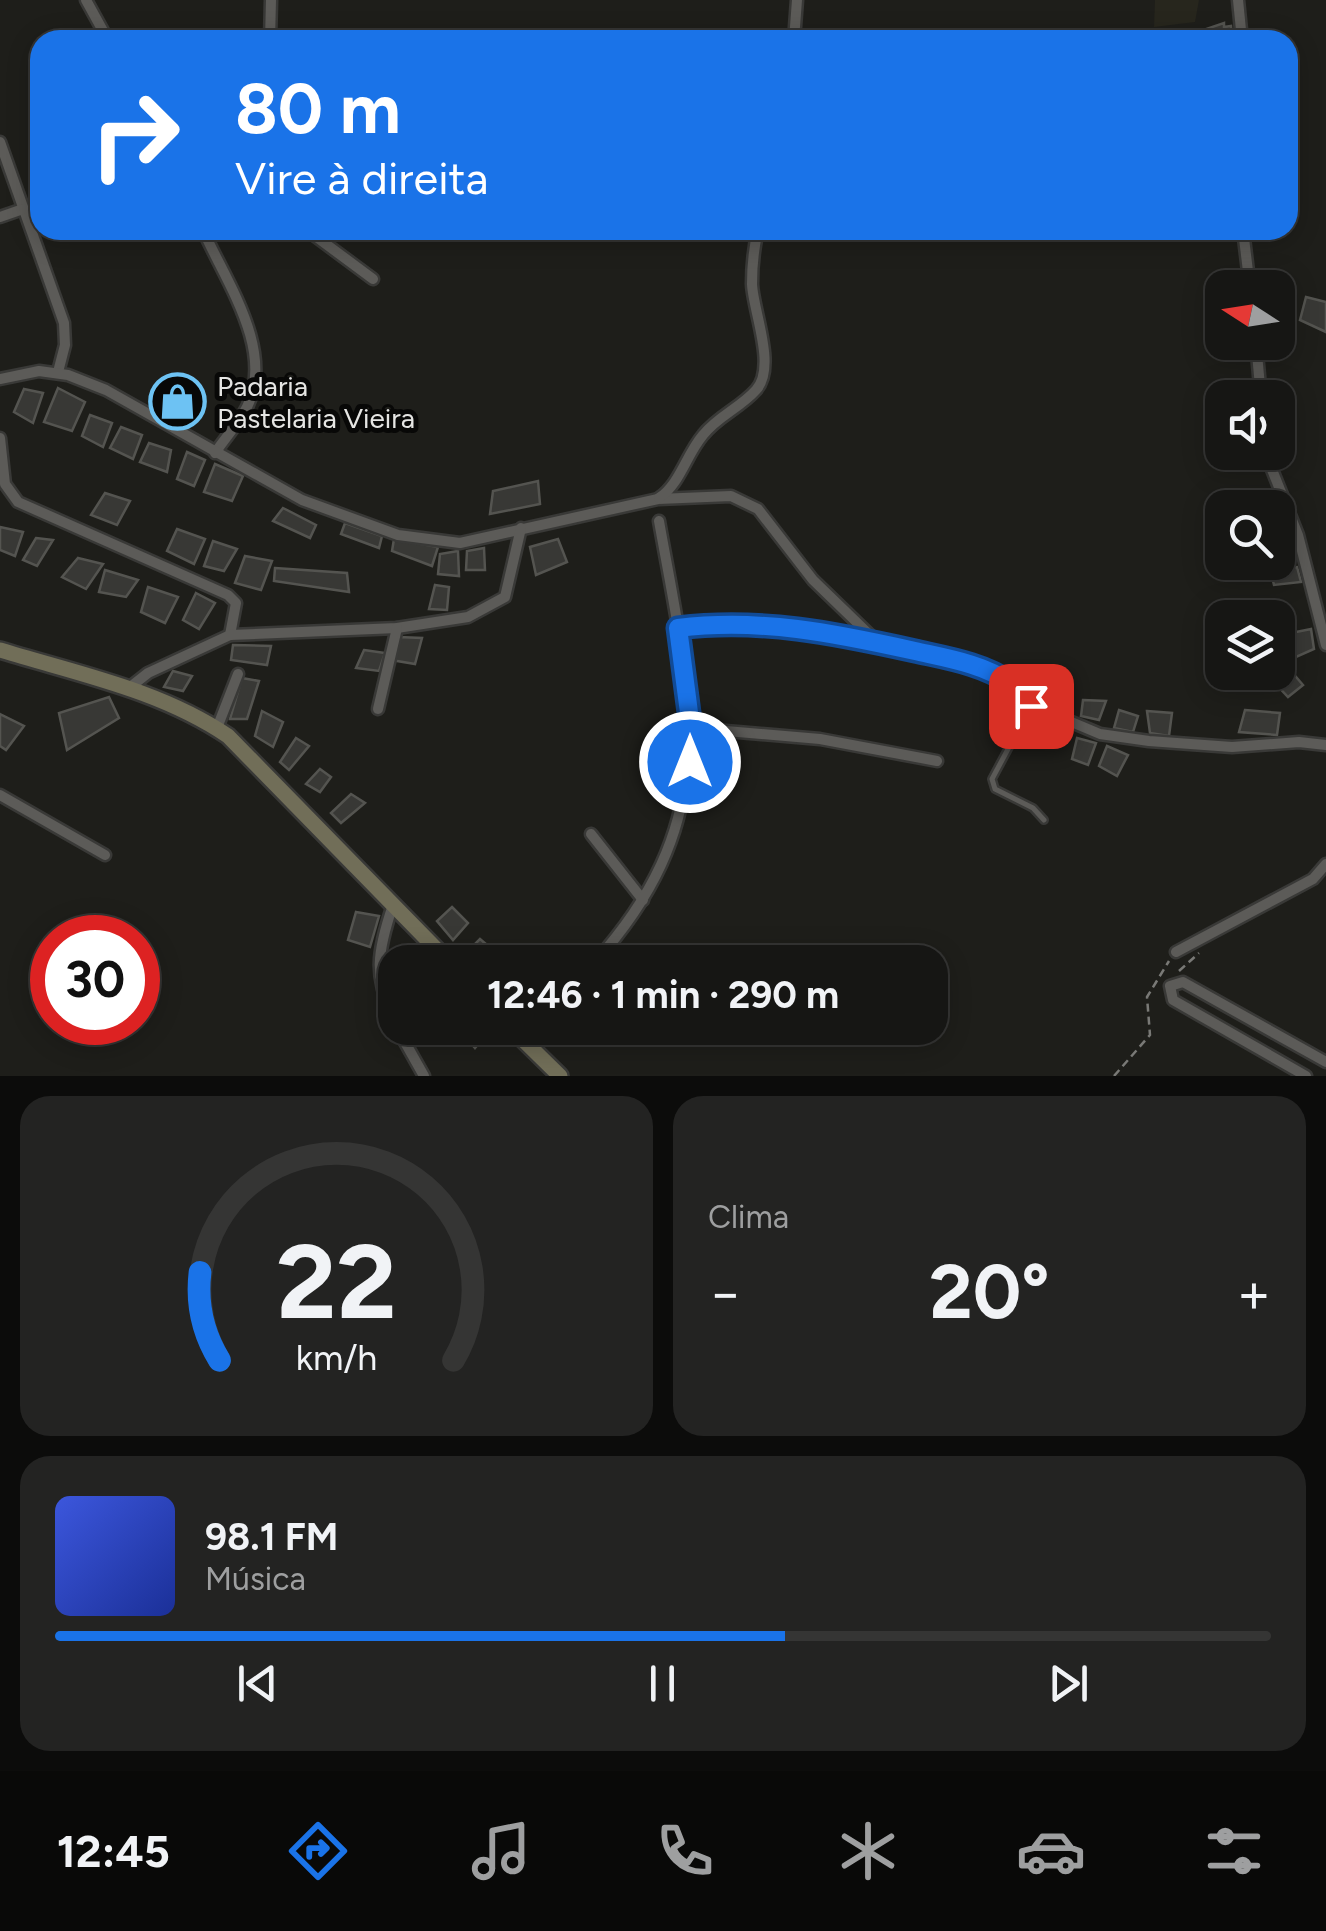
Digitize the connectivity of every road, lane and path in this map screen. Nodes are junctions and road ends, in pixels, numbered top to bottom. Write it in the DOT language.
graph roads {
  1 [pos="86,0"];
  2 [pos="271,0"];
  3 [pos="797,0"];
  4 [pos="1238,0"];
  5 [pos="102,30"];
  6 [pos="270,30"];
  7 [pos="795,30"];
  8 [pos="1241,30"];
  9 [pos="0,142"];
  10 [pos="23,208"];
  11 [pos="0,217"];
  12 [pos="30,228"];
  13 [pos="34,240"];
  14 [pos="207,240"];
  15 [pos="320,240"];
  16 [pos="757,240"];
  17 [pos="1244,240"];
  18 [pos="1248,270"];
  19 [pos="373,279"];
  20 [pos="58,372"];
  21 [pos="0,379"];
  22 [pos="0,438"];
  23 [pos="215,453"];
  24 [pos="1271,470"];
  25 [pos="658,499"];
  26 [pos="659,521"];
  27 [pos="521,528"];
  28 [pos="397,628"];
  29 [pos="678,628"];
  30 [pos="230,634"];
  31 [pos="874,639"];
  32 [pos="1326,645"];
  33 [pos="1,652"];
  34 [pos="238,674"];
  35 [pos="129,688"];
  36 [pos="1031,706"];
  37 [pos="378,709"];
  38 [pos="217,728"];
  39 [pos="691,728"];
  40 [pos="1326,745"];
  41 [pos="937,762"];
  42 [pos="0,795"];
  43 [pos="1044,820"];
  44 [pos="591,834"];
  45 [pos="105,855"];
  46 [pos="1326,864"];
  47 [pos="644,900"];
  48 [pos="392,905"];
  49 [pos="381,945"];
  50 [pos="432,945"];
  51 [pos="609,945"];
  52 [pos="1176,952"];
  53 [pos="1274,1033"];
  54 [pos="407,1045"];
  55 [pos="528,1045"];
  56 [pos="1264,1052"];
  57 [pos="1326,1062"];
  58 [pos="424,1076"];
  59 [pos="560,1076"];
  60 [pos="1114,1076"];
  61 [pos="1306,1076"];
  1 -- 5 [label="street"];
  2 -- 6 [label="street"];
  3 -- 7 [label="street"];
  4 -- 8 [label="street"];
  9 -- 10 [label="street"];
  10 -- 11 [label="street"];
  10 -- 12 [label="street"];
  13 -- 20 [label="street"];
  14 -- 23 [label="street"];
  15 -- 19 [label="street"];
  16 -- 25 [label="street"];
  17 -- 18 [label="street"];
  20 -- 21 [label="street"];
  20 -- 23 [label="street"];
  22 -- 30 [label="street"];
  23 -- 27 [label="street"];
  24 -- 32 [label="street"];
  25 -- 27 [label="street"];
  25 -- 31 [label="street"];
  26 -- 29 [label="street"];
  27 -- 28 [label="street"];
  28 -- 30 [label="street"];
  28 -- 37 [label="street"];
  29 -- 31 [label="street"];
  29 -- 39 [label="street"];
  30 -- 35 [label="street"];
  31 -- 36 [label="street"];
  33 -- 35 [label="main road"];
  34 -- 38 [label="street"];
  35 -- 38 [label="main road"];
  36 -- 40 [label="street"];
  36 -- 43 [label="lane"];
  38 -- 48 [label="main road"];
  39 -- 41 [label="street"];
  39 -- 47 [label="street"];
  42 -- 45 [label="street"];
  44 -- 47 [label="street"];
  46 -- 52 [label="street"];
  47 -- 51 [label="street"];
  48 -- 49 [label="street"];
  48 -- 50 [label="main road"];
  52 -- 60 [label="path"];
  53 -- 56 [label="street"];
  53 -- 56 [label="street"];
  53 -- 57 [label="street"];
  54 -- 58 [label="street"];
  55 -- 59 [label="main road"];
  56 -- 61 [label="street"];
}
